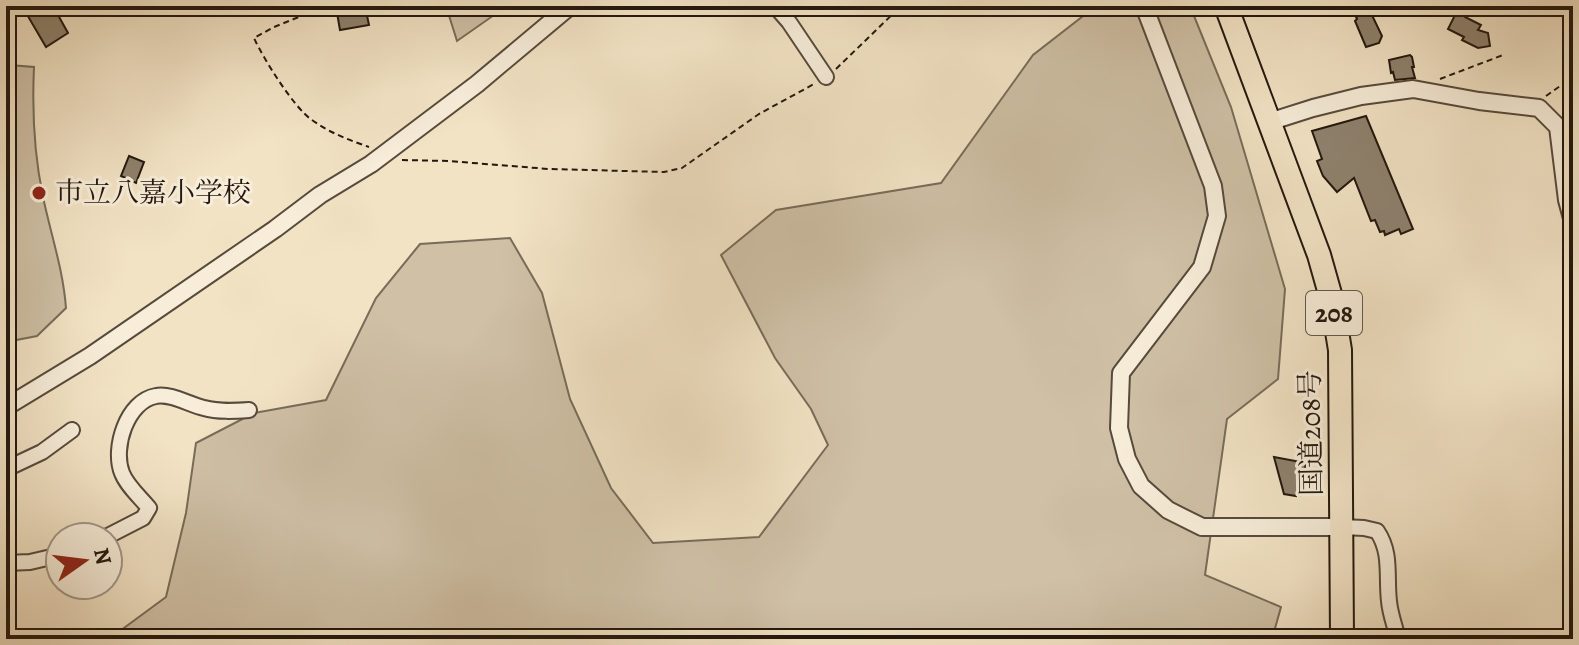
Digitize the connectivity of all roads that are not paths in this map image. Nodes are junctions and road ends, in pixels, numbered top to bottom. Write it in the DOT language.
graph roads {
  1 [pos="570,6"];
  2 [pos="775,6"];
  3 [pos="1144,6"];
  4 [pos="1226,6"];
  5 [pos="826,77"];
  6 [pos="1269,122"];
  7 [pos="1573,222"];
  8 [pos="6,407"];
  9 [pos="249,410"];
  10 [pos="72,430"];
  11 [pos="6,469"];
  12 [pos="1342,527"];
  13 [pos="124,528"];
  14 [pos="44,559"];
  15 [pos="6,563"];
  16 [pos="1342,639"];
  17 [pos="1398,639"];
  1 -- 8 [label="street"];
  2 -- 5 [label="street"];
  3 -- 12 [label="street"];
  4 -- 6 [label="highway, 国道208号 / 208"];
  6 -- 7 [label="street"];
  6 -- 12 [label="highway, 国道208号 / 208"];
  9 -- 13 [label="street"];
  10 -- 11 [label="street"];
  12 -- 16 [label="highway, 国道208号 / 208"];
  12 -- 17 [label="street"];
  14 -- 15 [label="street"];
}
